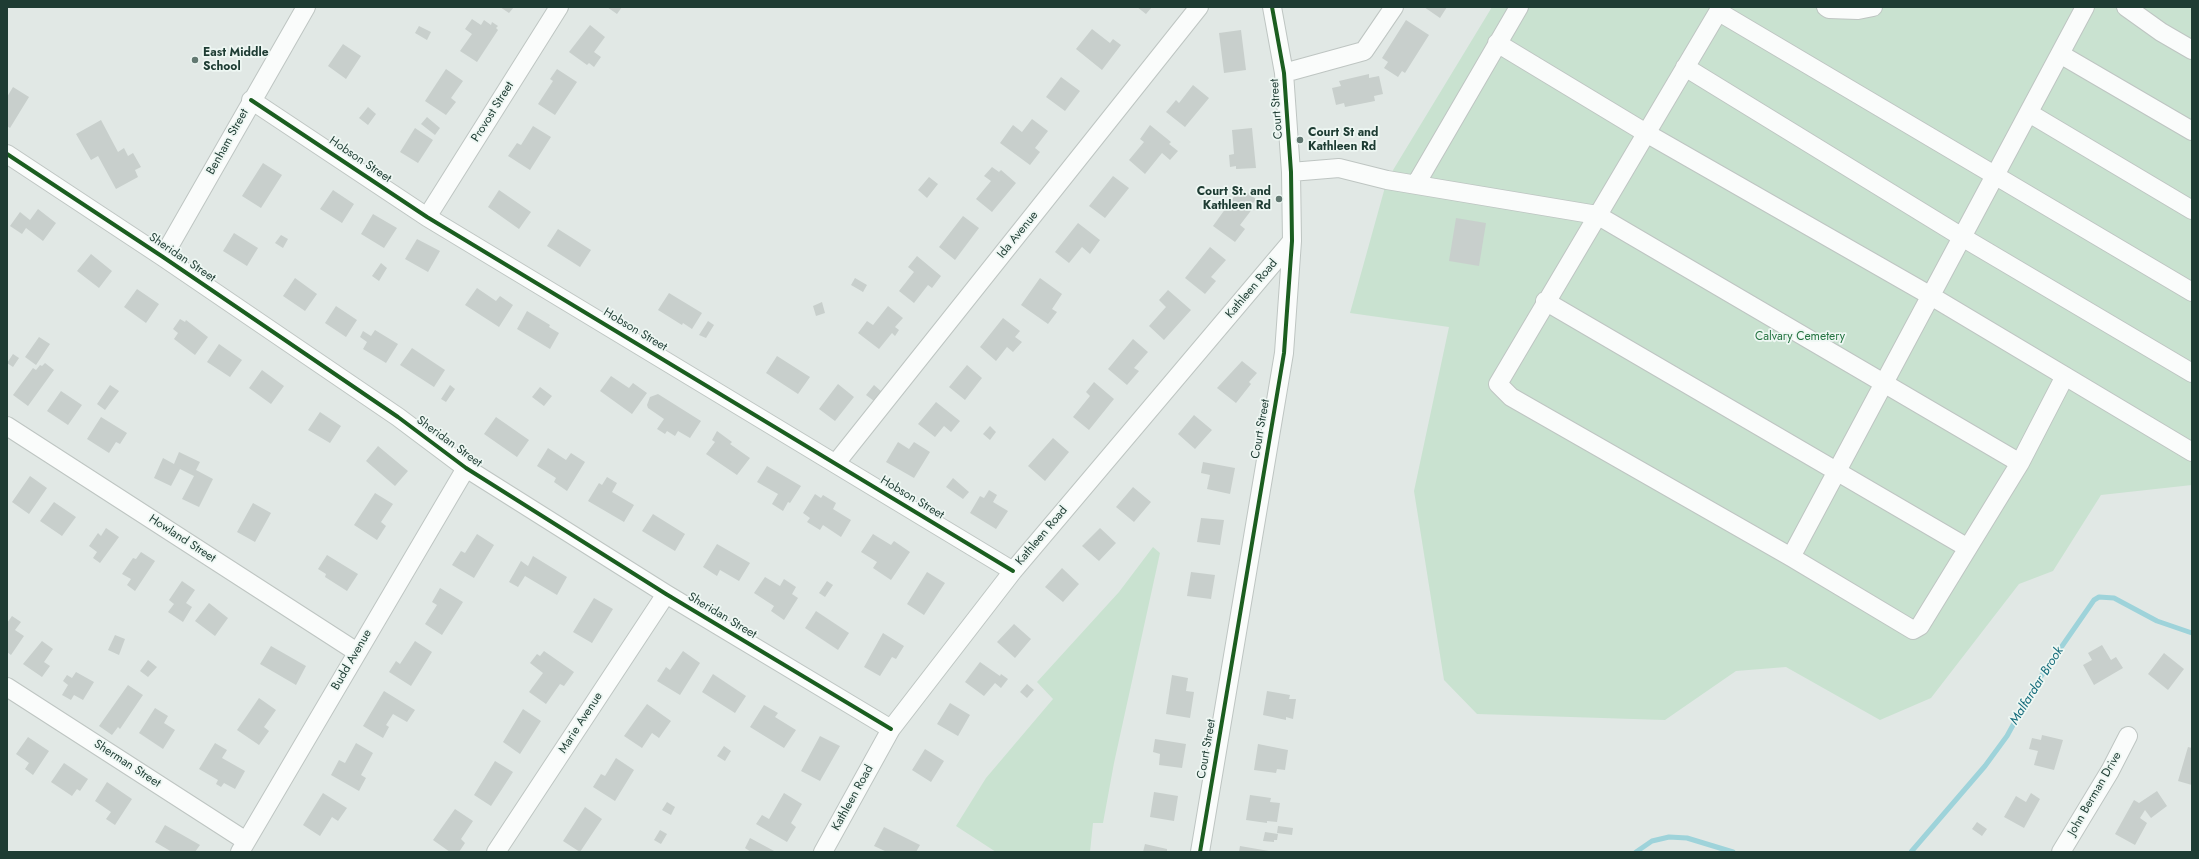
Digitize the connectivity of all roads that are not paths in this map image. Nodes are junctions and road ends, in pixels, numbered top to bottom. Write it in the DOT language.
graph roads {
  1 [pos="306,7"];
  2 [pos="559,7"];
  3 [pos="1199,7"];
  4 [pos="1272,7"];
  5 [pos="1394,7"];
  6 [pos="1519,7"];
  7 [pos="1826,7"];
  8 [pos="1873,7"];
  9 [pos="2085,7"];
  10 [pos="2126,7"];
  11 [pos="1720,10"];
  12 [pos="1497,43"];
  13 [pos="2192,50"];
  14 [pos="2060,54"];
  15 [pos="1685,67"];
  16 [pos="1284,73"];
  17 [pos="251,100"];
  18 [pos="2028,113"];
  19 [pos="2192,131"];
  20 [pos="1646,133"];
  21 [pos="7,154"];
  22 [pos="1291,172"];
  23 [pos="1995,176"];
  24 [pos="1416,184"];
  25 [pos="2192,210"];
  26 [pos="1597,215"];
  27 [pos="427,217"];
  28 [pos="1962,237"];
  29 [pos="1292,241"];
  30 [pos="163,257"];
  31 [pos="2192,292"];
  32 [pos="1931,296"];
  33 [pos="1545,301"];
  34 [pos="2192,373"];
  35 [pos="2065,376"];
  36 [pos="1884,384"];
  37 [pos="7,426"];
  38 [pos="2192,452"];
  39 [pos="836,463"];
  40 [pos="2020,463"];
  41 [pos="466,468"];
  42 [pos="1837,471"];
  43 [pos="1968,548"];
  44 [pos="1791,557"];
  45 [pos="1013,571"];
  46 [pos="666,594"];
  47 [pos="357,652"];
  48 [pos="7,687"];
  49 [pos="891,729"];
  50 [pos="2128,736"];
  51 [pos="243,846"];
  52 [pos="827,851"];
  53 [pos="496,852"];
  54 [pos="1200,852"];
  55 [pos="2061,852"];
  1 -- 17 [label="street, Benham Street"];
  2 -- 27 [label="street, Provost Street"];
  3 -- 39 [label="street, Ida Avenue"];
  4 -- 16 [label="street, Court Street"];
  5 -- 16 [label="street"];
  6 -- 12 [label="street"];
  7 -- 8 [label="street"];
  9 -- 14 [label="street"];
  10 -- 13 [label="street"];
  11 -- 15 [label="street"];
  11 -- 23 [label="street"];
  12 -- 20 [label="street"];
  12 -- 24 [label="street"];
  14 -- 18 [label="street"];
  14 -- 19 [label="street"];
  15 -- 20 [label="street"];
  15 -- 28 [label="street"];
  16 -- 22 [label="street, Court Street"];
  17 -- 27 [label="street, Hobson Street"];
  17 -- 30 [label="street, Benham Street"];
  18 -- 23 [label="street"];
  18 -- 25 [label="street"];
  20 -- 26 [label="street"];
  20 -- 32 [label="street"];
  21 -- 30 [label="street, Sheridan Street"];
  22 -- 24 [label="street"];
  22 -- 29 [label="street, Court Street"];
  23 -- 28 [label="street"];
  23 -- 31 [label="street"];
  24 -- 26 [label="street"];
  26 -- 33 [label="street"];
  26 -- 36 [label="street"];
  27 -- 39 [label="street, Hobson Street"];
  28 -- 32 [label="street"];
  28 -- 34 [label="street"];
  29 -- 45 [label="street, Kathleen Road"];
  29 -- 54 [label="street, Court Street"];
  30 -- 41 [label="street, Sheridan Street"];
  32 -- 35 [label="street"];
  32 -- 36 [label="street"];
  33 -- 42 [label="street"];
  33 -- 44 [label="street"];
  35 -- 38 [label="street"];
  35 -- 40 [label="street"];
  36 -- 40 [label="street"];
  36 -- 42 [label="street"];
  37 -- 47 [label="street, Howland Street"];
  39 -- 45 [label="street, Hobson Street"];
  40 -- 43 [label="street"];
  41 -- 46 [label="street, Sheridan Street"];
  41 -- 47 [label="street, Budd Avenue"];
  42 -- 43 [label="street"];
  42 -- 44 [label="street"];
  43 -- 44 [label="street"];
  45 -- 49 [label="street, Kathleen Road"];
  46 -- 49 [label="street, Sheridan Street"];
  46 -- 53 [label="street, Marie Avenue"];
  47 -- 51 [label="street, Budd Avenue"];
  48 -- 51 [label="street, Sherman Street"];
  49 -- 52 [label="street, Kathleen Road"];
  50 -- 55 [label="street, John Berman Drive"];
}
